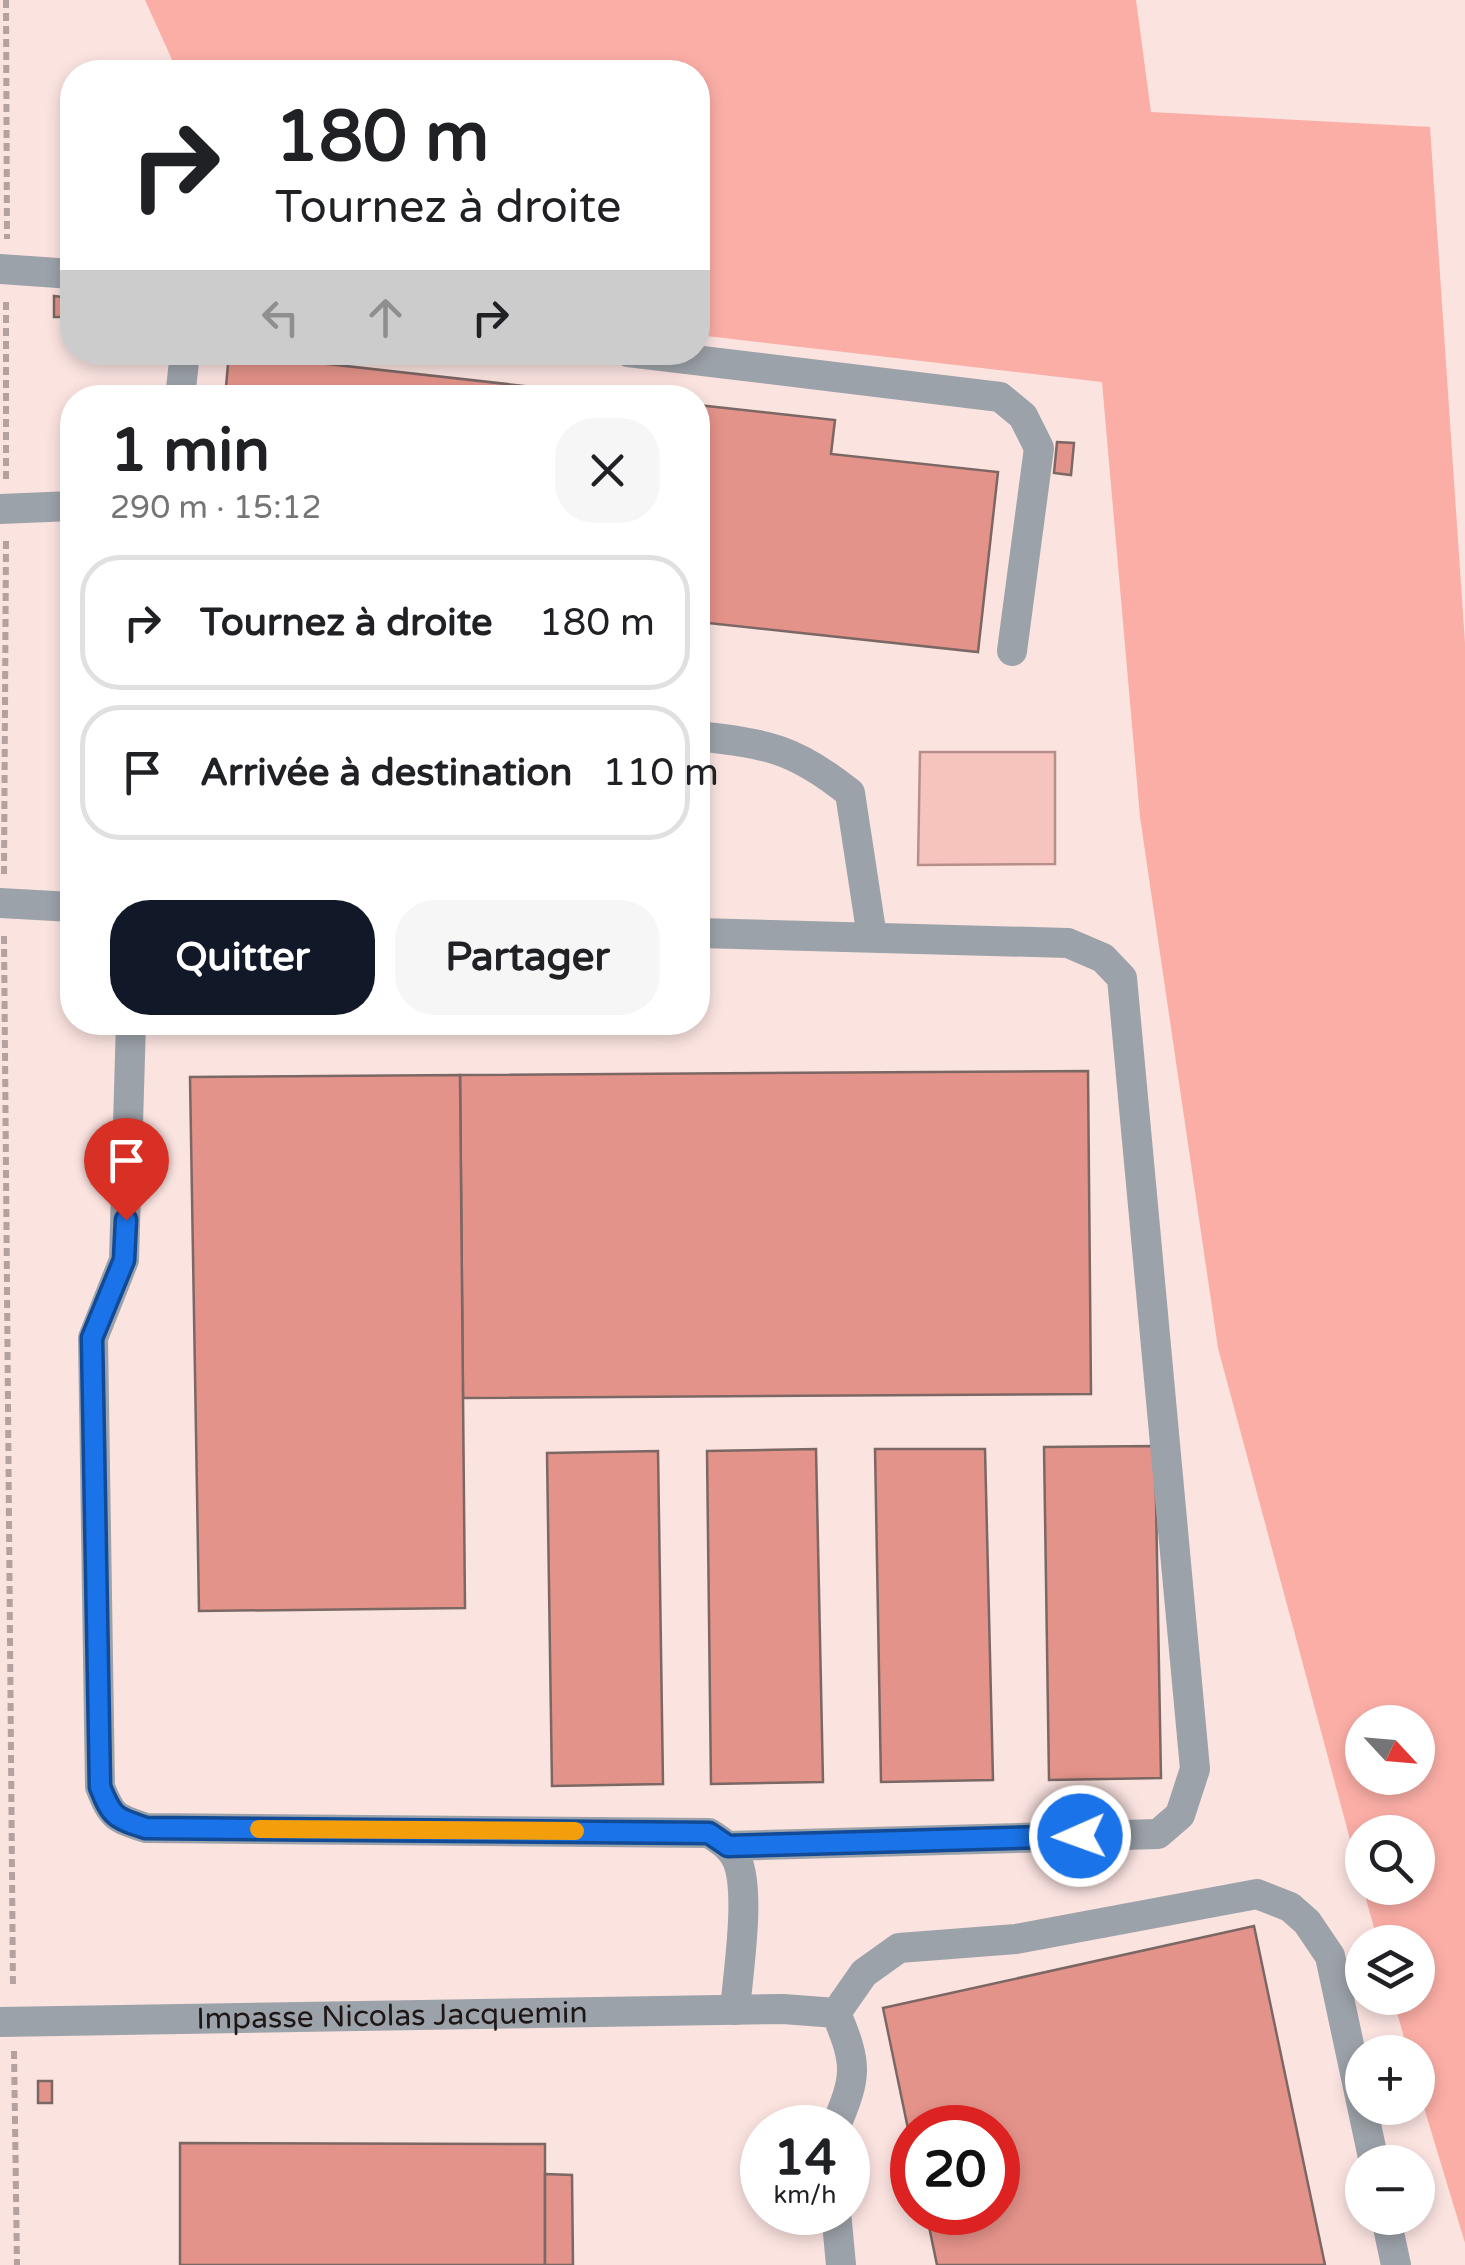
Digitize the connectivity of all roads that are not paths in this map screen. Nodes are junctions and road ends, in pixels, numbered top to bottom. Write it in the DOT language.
graph roads {
  1 [pos="3,268"];
  2 [pos="60,273"];
  3 [pos="710,362"];
  4 [pos="60,507"];
  5 [pos="3,509"];
  6 [pos="1012,651"];
  7 [pos="710,737"];
  8 [pos="2,903"];
  9 [pos="60,906"];
  10 [pos="710,933"];
  11 [pos="872,938"];
  12 [pos="132,1035"];
  13 [pos="728,1846"];
  14 [pos="735,2010"];
  15 [pos="836,2012"];
  16 [pos="7,2022"];
  17 [pos="844,2105"];
  18 [pos="1370,2145"];
  19 [pos="838,2235"];
  20 [pos="1390,2235"];
  21 [pos="841,2265"];
  22 [pos="1396,2265"];
  1 -- 2 [label="street"];
  3 -- 6 [label="street"];
  4 -- 5 [label="street"];
  7 -- 11 [label="street"];
  8 -- 9 [label="street"];
  10 -- 11 [label="street"];
  11 -- 13 [label="street"];
  12 -- 13 [label="street"];
  13 -- 14 [label="street"];
  14 -- 15 [label="street, Impasse Nicolas Jacquemin"];
  14 -- 16 [label="street, Impasse Nicolas Jacquemin"];
  15 -- 17 [label="street"];
  15 -- 18 [label="street"];
  19 -- 21 [label="street"];
  20 -- 22 [label="street"];
}
